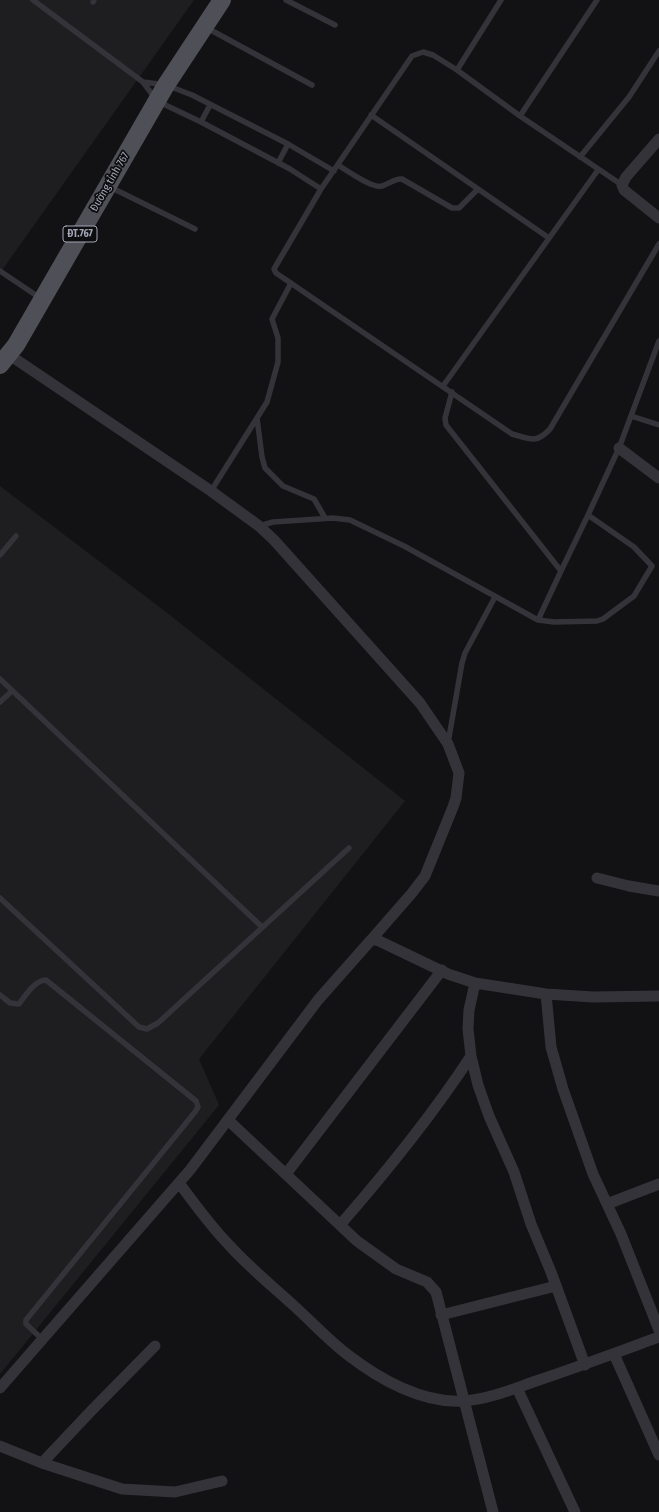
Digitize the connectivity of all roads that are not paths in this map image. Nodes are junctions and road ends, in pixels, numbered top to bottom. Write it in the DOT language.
graph roads {
  1 [pos="33,0"];
  2 [pos="222,0"];
  3 [pos="286,0"];
  4 [pos="501,0"];
  5 [pos="597,0"];
  6 [pos="335,25"];
  7 [pos="205,27"];
  8 [pos="659,51"];
  9 [pos="458,70"];
  10 [pos="143,82"];
  11 [pos="166,85"];
  12 [pos="312,85"];
  13 [pos="157,101"];
  14 [pos="210,105"];
  15 [pos="371,115"];
  16 [pos="520,116"];
  17 [pos="200,122"];
  18 [pos="659,139"];
  19 [pos="288,144"];
  20 [pos="580,158"];
  21 [pos="278,163"];
  22 [pos="338,164"];
  23 [pos="334,170"];
  24 [pos="598,170"];
  25 [pos="622,185"];
  26 [pos="108,186"];
  27 [pos="321,190"];
  28 [pos="478,190"];
  29 [pos="659,218"];
  30 [pos="195,229"];
  31 [pos="549,238"];
  32 [pos="659,244"];
  33 [pos="0,271"];
  34 [pos="291,283"];
  35 [pos="42,299"];
  36 [pos="659,341"];
  37 [pos="4,360"];
  38 [pos="443,386"];
  39 [pos="452,392"];
  40 [pos="631,416"];
  41 [pos="257,418"];
  42 [pos="659,425"];
  43 [pos="619,448"];
  44 [pos="659,478"];
  45 [pos="211,492"];
  46 [pos="588,516"];
  47 [pos="325,518"];
  48 [pos="259,526"];
  49 [pos="16,536"];
  50 [pos="0,555"];
  51 [pos="561,571"];
  52 [pos="495,597"];
  53 [pos="538,620"];
  54 [pos="0,679"];
  55 [pos="12,691"];
  56 [pos="0,702"];
  57 [pos="448,744"];
  58 [pos="349,848"];
  59 [pos="597,878"];
  60 [pos="659,891"];
  61 [pos="0,898"];
  62 [pos="262,927"];
  63 [pos="371,940"];
  64 [pos="442,970"];
  65 [pos="475,984"];
  66 [pos="546,994"];
  67 [pos="0,996"];
  68 [pos="659,996"];
  69 [pos="471,1056"];
  70 [pos="228,1120"];
  71 [pos="286,1174"];
  72 [pos="179,1183"];
  73 [pos="659,1184"];
  74 [pos="607,1204"];
  75 [pos="340,1225"];
  76 [pos="556,1286"];
  77 [pos="441,1315"];
  78 [pos="659,1330"];
  79 [pos="659,1337"];
  80 [pos="43,1340"];
  81 [pos="154,1346"];
  82 [pos="614,1354"];
  83 [pos="585,1365"];
  84 [pos="0,1388"];
  85 [pos="517,1388"];
  86 [pos="464,1401"];
  87 [pos="0,1446"];
  88 [pos="659,1455"];
  89 [pos="42,1463"];
  90 [pos="222,1481"];
  91 [pos="493,1512"];
  92 [pos="574,1512"];
  1 -- 10 [label="lane"];
  2 -- 7 [label="main road, Đường tỉnh 767 / ĐT.767"];
  3 -- 6 [label="lane"];
  4 -- 9 [label="lane"];
  5 -- 16 [label="lane"];
  7 -- 11 [label="main road, Đường tỉnh 767 / ĐT.767"];
  7 -- 12 [label="lane"];
  8 -- 20 [label="lane"];
  9 -- 15 [label="lane"];
  9 -- 16 [label="lane"];
  10 -- 11 [label="lane"];
  10 -- 13 [label="lane"];
  11 -- 13 [label="main road, Đường tỉnh 767 / ĐT.767"];
  11 -- 14 [label="lane"];
  13 -- 17 [label="lane"];
  13 -- 26 [label="main road, Đường tỉnh 767 / ĐT.767"];
  14 -- 17 [label="lane"];
  14 -- 19 [label="lane"];
  15 -- 22 [label="lane"];
  15 -- 28 [label="lane"];
  16 -- 20 [label="lane"];
  17 -- 21 [label="lane"];
  18 -- 25 [label="street"];
  19 -- 21 [label="lane"];
  19 -- 23 [label="lane"];
  20 -- 24 [label="lane"];
  21 -- 27 [label="lane"];
  22 -- 23 [label="lane"];
  22 -- 28 [label="lane"];
  23 -- 27 [label="lane"];
  24 -- 25 [label="lane"];
  24 -- 31 [label="lane"];
  25 -- 29 [label="street"];
  26 -- 30 [label="lane"];
  26 -- 35 [label="main road, Đường tỉnh 767 / ĐT.767"];
  27 -- 34 [label="lane"];
  28 -- 31 [label="lane"];
  31 -- 38 [label="lane"];
  32 -- 39 [label="lane"];
  33 -- 35 [label="lane"];
  34 -- 38 [label="lane"];
  34 -- 41 [label="lane"];
  35 -- 37 [label="main road, Đường tỉnh 767 / ĐT.767"];
  36 -- 40 [label="lane"];
  37 -- 45 [label="street"];
  38 -- 39 [label="lane"];
  39 -- 51 [label="lane"];
  40 -- 42 [label="lane"];
  40 -- 43 [label="lane"];
  41 -- 45 [label="lane"];
  41 -- 47 [label="lane"];
  43 -- 44 [label="street"];
  43 -- 46 [label="lane"];
  45 -- 48 [label="street"];
  46 -- 51 [label="lane"];
  46 -- 53 [label="lane"];
  47 -- 48 [label="lane"];
  47 -- 52 [label="lane"];
  48 -- 57 [label="street"];
  49 -- 50 [label="lane"];
  51 -- 53 [label="lane"];
  52 -- 53 [label="lane"];
  52 -- 57 [label="lane"];
  54 -- 55 [label="lane"];
  55 -- 56 [label="lane"];
  55 -- 62 [label="lane"];
  57 -- 63 [label="street"];
  58 -- 62 [label="lane"];
  59 -- 60 [label="street"];
  61 -- 62 [label="lane"];
  63 -- 64 [label="street"];
  63 -- 70 [label="street"];
  64 -- 65 [label="street"];
  64 -- 71 [label="street"];
  65 -- 66 [label="street"];
  65 -- 69 [label="street"];
  66 -- 68 [label="street"];
  66 -- 74 [label="street"];
  67 -- 80 [label="lane"];
  69 -- 75 [label="street"];
  69 -- 76 [label="street"];
  70 -- 71 [label="street"];
  70 -- 72 [label="street"];
  71 -- 75 [label="street"];
  72 -- 80 [label="street"];
  72 -- 86 [label="street"];
  73 -- 74 [label="street"];
  74 -- 78 [label="street"];
  75 -- 77 [label="street"];
  76 -- 77 [label="street"];
  76 -- 83 [label="street"];
  77 -- 86 [label="street"];
  79 -- 82 [label="street"];
  80 -- 84 [label="street"];
  81 -- 89 [label="street"];
  82 -- 83 [label="street"];
  82 -- 88 [label="street"];
  83 -- 85 [label="street"];
  85 -- 86 [label="street"];
  85 -- 92 [label="street"];
  86 -- 91 [label="street"];
  87 -- 89 [label="street"];
  89 -- 90 [label="street"];
}
